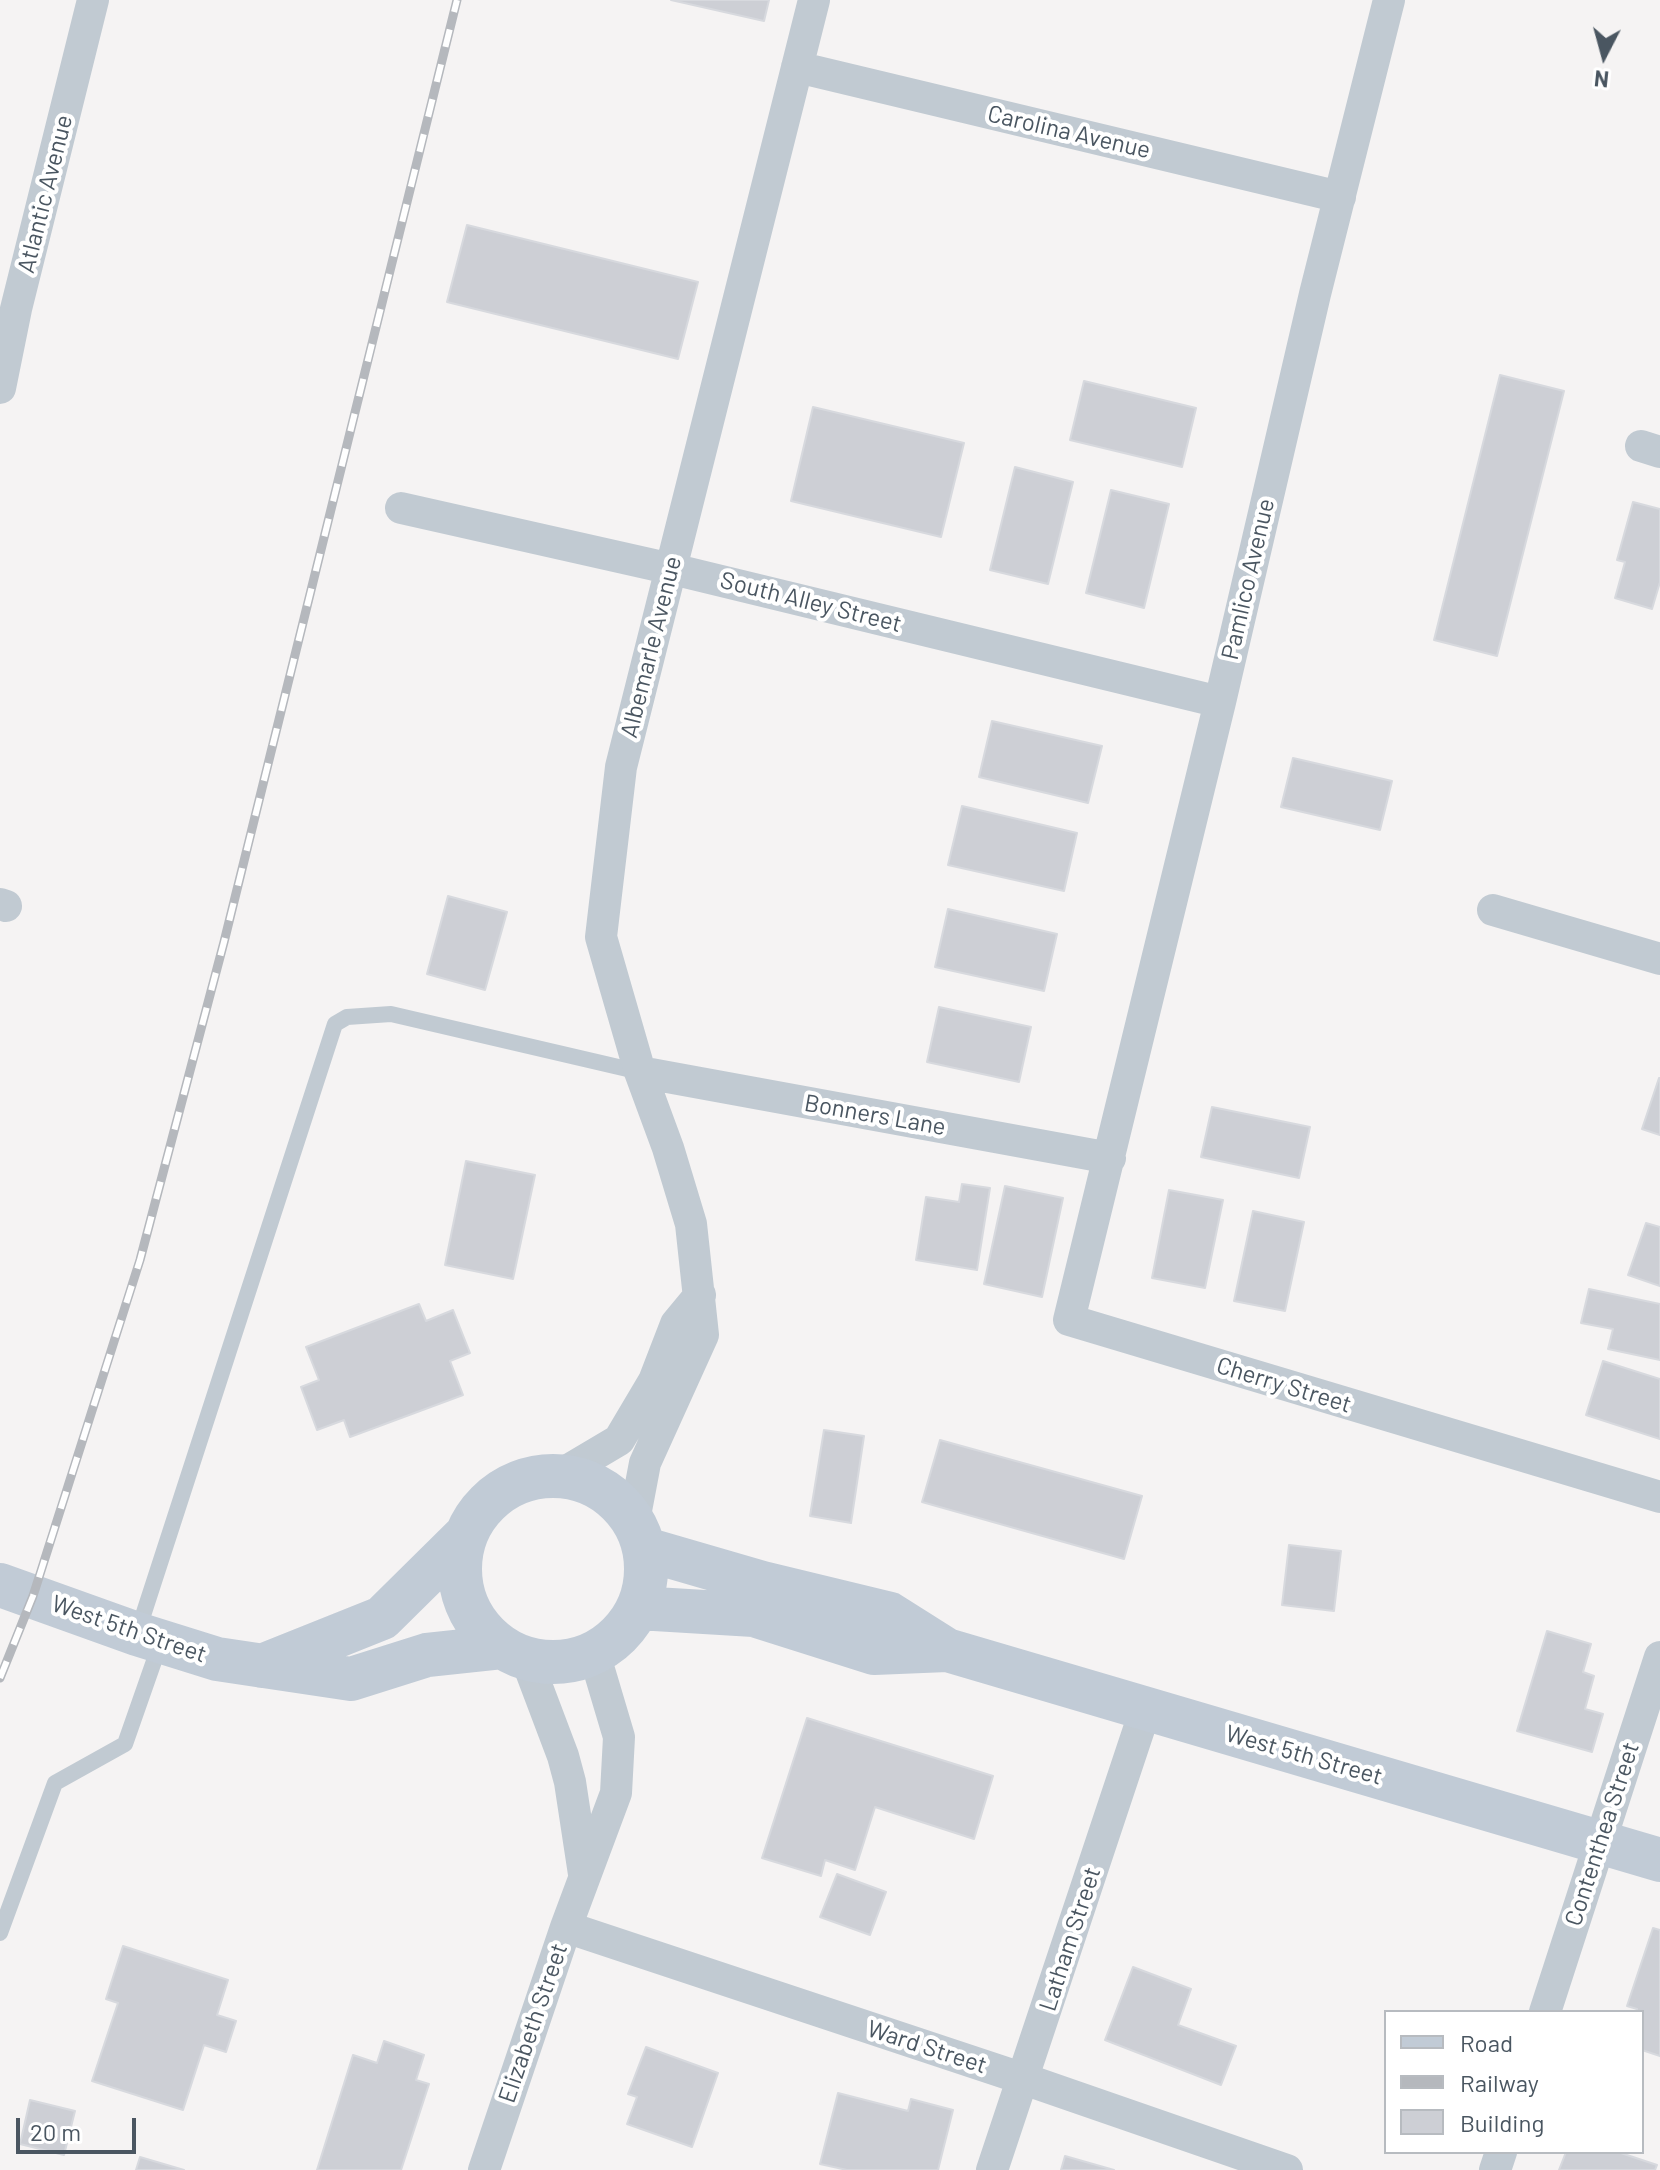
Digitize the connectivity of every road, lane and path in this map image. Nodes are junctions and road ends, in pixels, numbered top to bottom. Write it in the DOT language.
graph roads {
  1 [pos="93,0"];
  2 [pos="814,0"];
  3 [pos="1389,0"];
  4 [pos="797,67"];
  5 [pos="1340,197"];
  6 [pos="8,307"];
  7 [pos="0,388"];
  8 [pos="401,508"];
  9 [pos="672,569"];
  10 [pos="1220,702"];
  11 [pos="1493,910"];
  12 [pos="1660,959"];
  13 [pos="640,1072"];
  14 [pos="1110,1158"];
  15 [pos="700,1295"];
  16 [pos="560,1475"];
  17 [pos="1660,1497"];
  18 [pos="640,1535"];
  19 [pos="465,1536"];
  20 [pos="0,1585"];
  21 [pos="638,1608"];
  22 [pos="149,1638"];
  23 [pos="947,1650"];
  24 [pos="514,1653"];
  25 [pos="594,1653"];
  26 [pos="1660,1657"];
  27 [pos="260,1667"];
  28 [pos="1146,1708"];
  29 [pos="1599,1842"];
  30 [pos="1660,1860"];
  31 [pos="584,1877"];
  32 [pos="566,1927"];
  33 [pos="0,1933"];
  34 [pos="1546,2010"];
  35 [pos="1024,2079"];
  36 [pos="484,2170"];
  37 [pos="992,2170"];
  38 [pos="1287,2170"];
  1 -- 6 [label="street, Atlantic Avenue"];
  2 -- 4 [label="street, Albemarle Avenue"];
  3 -- 5 [label="street, Pamlico Avenue"];
  4 -- 5 [label="street, Carolina Avenue"];
  4 -- 9 [label="street, Albemarle Avenue"];
  5 -- 10 [label="street, Pamlico Avenue"];
  6 -- 7 [label="street, Atlantic Avenue"];
  8 -- 9 [label="street, South Alley Street"];
  9 -- 10 [label="street, South Alley Street"];
  9 -- 13 [label="street, Albemarle Avenue"];
  10 -- 14 [label="street, Pamlico Avenue"];
  11 -- 12 [label="street"];
  13 -- 14 [label="street, Bonners Lane"];
  13 -- 15 [label="street, Albemarle Avenue"];
  13 -- 22 [label="lane"];
  14 -- 17 [label="street, Cherry Street"];
  15 -- 16 [label="street"];
  15 -- 18 [label="street, Albemarle Avenue"];
  16 -- 18 [label="main road"];
  16 -- 19 [label="main road"];
  18 -- 21 [label="main road"];
  18 -- 23 [label="main road, West 5th Street"];
  19 -- 24 [label="main road"];
  19 -- 27 [label="main road"];
  20 -- 22 [label="main road, West 5th Street"];
  21 -- 23 [label="main road, West 5th Street"];
  21 -- 25 [label="main road"];
  22 -- 27 [label="main road, West 5th Street"];
  22 -- 33 [label="lane"];
  23 -- 28 [label="main road, West 5th Street"];
  24 -- 25 [label="main road"];
  24 -- 27 [label="main road, West 5th Street"];
  24 -- 31 [label="street, Elizabeth Street"];
  25 -- 31 [label="street, Elizabeth Street"];
  26 -- 29 [label="street, Contenthea Street"];
  28 -- 29 [label="main road, West 5th Street"];
  28 -- 35 [label="street, Latham Street"];
  29 -- 30 [label="main road, West 5th Street"];
  29 -- 34 [label="street, Contenthea Street"];
  31 -- 32 [label="street, Elizabeth Street"];
  32 -- 35 [label="street, Ward Street"];
  32 -- 36 [label="street, Elizabeth Street"];
  35 -- 37 [label="street, Latham Street"];
  35 -- 38 [label="street, Ward Street"];
}
